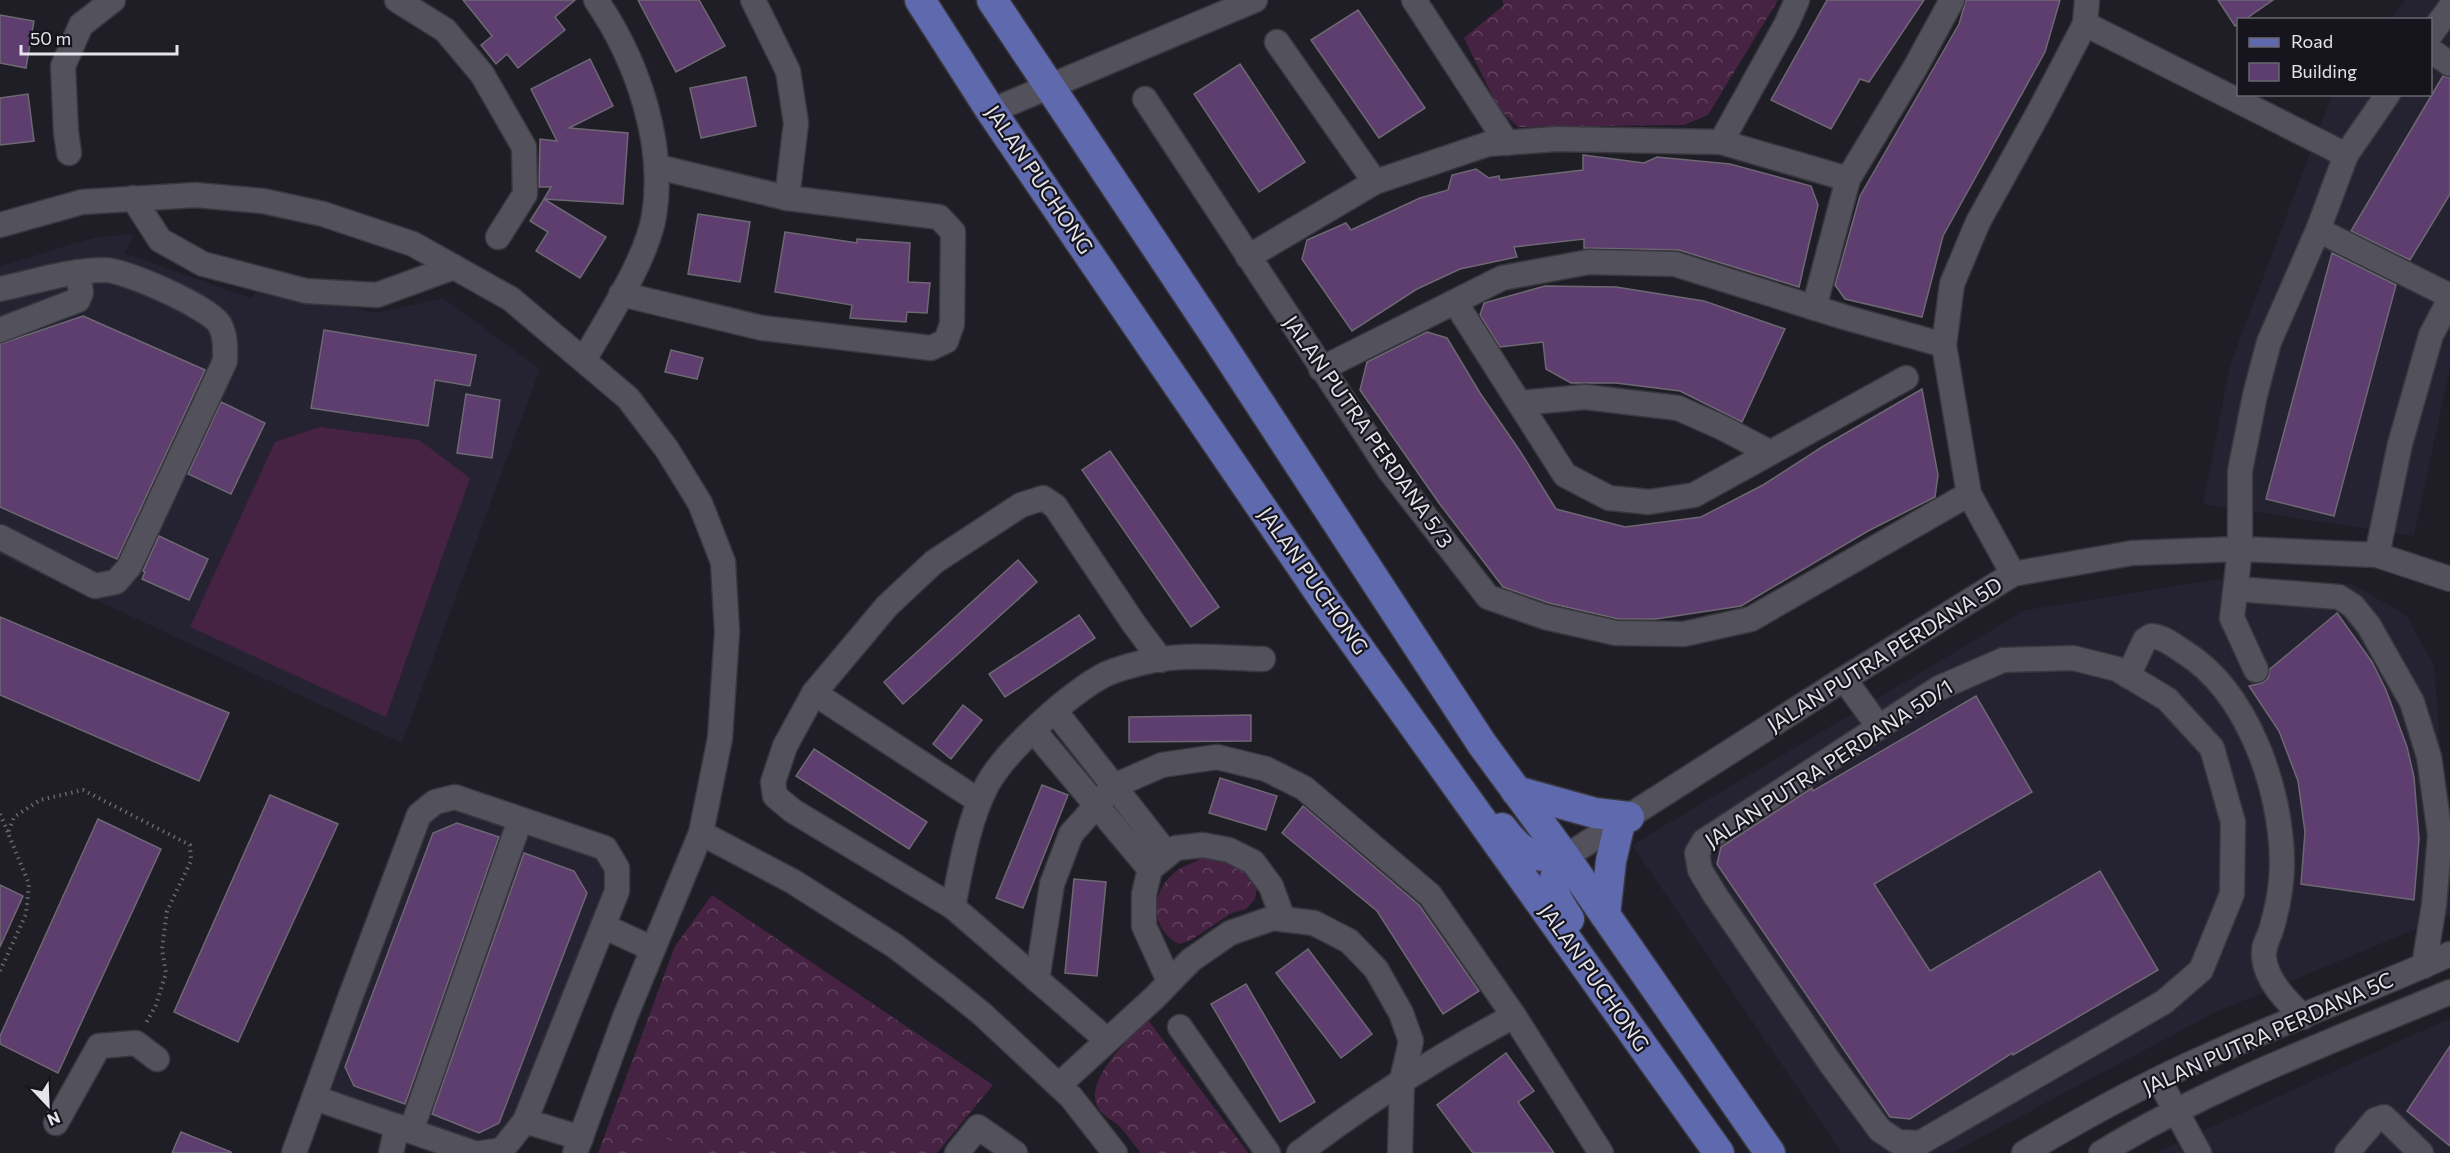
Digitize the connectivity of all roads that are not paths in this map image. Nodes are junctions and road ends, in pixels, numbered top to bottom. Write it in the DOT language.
graph roads {
  1 [pos="113,0"];
  2 [pos="397,0"];
  3 [pos="596,0"];
  4 [pos="753,0"];
  5 [pos="921,0"];
  6 [pos="992,0"];
  7 [pos="1255,0"];
  8 [pos="1414,0"];
  9 [pos="1797,0"];
  10 [pos="1952,0"];
  11 [pos="2088,0"];
  12 [pos="2450,8"];
  13 [pos="2085,24"];
  14 [pos="2432,32"];
  15 [pos="1277,42"];
  16 [pos="2432,51"];
  17 [pos="2450,64"];
  18 [pos="1050,87"];
  19 [pos="2387,96"];
  20 [pos="1145,99"];
  21 [pos="991,111"];
  22 [pos="1721,142"];
  23 [pos="1507,143"];
  24 [pos="69,153"];
  25 [pos="2346,154"];
  26 [pos="658,167"];
  27 [pos="1848,179"];
  28 [pos="1375,182"];
  29 [pos="133,198"];
  30 [pos="787,198"];
  31 [pos="0,225"];
  32 [pos="2318,230"];
  33 [pos="498,237"];
  34 [pos="1248,257"];
  35 [pos="454,267"];
  36 [pos="78,272"];
  37 [pos="0,290"];
  38 [pos="621,294"];
  39 [pos="2450,297"];
  40 [pos="1455,302"];
  41 [pos="1814,308"];
  42 [pos="0,330"];
  43 [pos="1944,345"];
  44 [pos="585,360"];
  45 [pos="1321,369"];
  46 [pos="1906,378"];
  47 [pos="1520,403"];
  48 [pos="1769,452"];
  49 [pos="1969,494"];
  50 [pos="0,537"];
  51 [pos="2240,549"];
  52 [pos="2377,555"];
  53 [pos="2013,574"];
  54 [pos="2450,579"];
  55 [pos="2236,589"];
  56 [pos="1263,659"];
  57 [pos="1161,660"];
  58 [pos="2256,669"];
  59 [pos="2128,676"];
  60 [pos="1844,679"];
  61 [pos="814,693"];
  62 [pos="1055,711"];
  63 [pos="1879,727"];
  64 [pos="1034,731"];
  65 [pos="1454,781"];
  66 [pos="1114,786"];
  67 [pos="1516,791"];
  68 [pos="980,801"];
  69 [pos="1097,805"];
  70 [pos="520,820"];
  71 [pos="1625,820"];
  72 [pos="702,833"];
  73 [pos="1565,857"];
  74 [pos="1158,862"];
  75 [pos="953,907"];
  76 [pos="1605,915"];
  77 [pos="1283,919"];
  78 [pos="603,926"];
  79 [pos="653,949"];
  80 [pos="2450,954"];
  81 [pos="2424,966"];
  82 [pos="1037,980"];
  83 [pos="1169,981"];
  84 [pos="1601,989"];
  85 [pos="2450,992"];
  86 [pos="1514,1016"];
  87 [pos="2303,1017"];
  88 [pos="1180,1027"];
  89 [pos="1107,1040"];
  90 [pos="158,1059"];
  91 [pos="1402,1080"];
  92 [pos="2159,1080"];
  93 [pos="1059,1084"];
  94 [pos="315,1098"];
  95 [pos="2177,1112"];
  96 [pos="525,1121"];
  97 [pos="56,1123"];
  98 [pos="404,1129"];
  99 [pos="578,1145"];
  100 [pos="294,1153"];
  101 [pos="391,1153"];
  102 [pos="474,1153"];
  103 [pos="482,1153"];
  104 [pos="957,1153"];
  105 [pos="1015,1153"];
  106 [pos="1115,1153"];
  107 [pos="1268,1153"];
  108 [pos="1299,1153"];
  109 [pos="1400,1153"];
  110 [pos="1601,1153"];
  111 [pos="1719,1153"];
  112 [pos="1770,1153"];
  113 [pos="2024,1153"];
  114 [pos="2102,1153"];
  115 [pos="2199,1153"];
  116 [pos="2347,1153"];
  117 [pos="2421,1153"];
  1 -- 24 [label="street"];
  2 -- 33 [label="street"];
  3 -- 26 [label="street"];
  4 -- 30 [label="street"];
  5 -- 21 [label="main road, JALAN PUCHONG"];
  6 -- 18 [label="main road"];
  7 -- 18 [label="street"];
  8 -- 23 [label="street"];
  9 -- 22 [label="street"];
  10 -- 27 [label="street"];
  11 -- 13 [label="street"];
  12 -- 14 [label="street"];
  13 -- 25 [label="street"];
  13 -- 43 [label="street"];
  15 -- 28 [label="street"];
  16 -- 17 [label="street"];
  18 -- 21 [label="street"];
  18 -- 67 [label="main road"];
  19 -- 25 [label="street"];
  20 -- 34 [label="street, JALAN PUTRA PERDANA 5/3"];
  21 -- 65 [label="main road, JALAN PUCHONG"];
  22 -- 23 [label="street"];
  22 -- 27 [label="street"];
  23 -- 28 [label="street"];
  25 -- 32 [label="street"];
  26 -- 30 [label="street"];
  26 -- 38 [label="street"];
  27 -- 41 [label="street"];
  28 -- 34 [label="street"];
  29 -- 31 [label="street"];
  29 -- 35 [label="street"];
  29 -- 35 [label="street"];
  30 -- 38 [label="street"];
  32 -- 39 [label="street"];
  32 -- 51 [label="street"];
  34 -- 45 [label="street, JALAN PUTRA PERDANA 5/3"];
  35 -- 44 [label="street"];
  36 -- 37 [label="street"];
  36 -- 42 [label="street"];
  36 -- 50 [label="street"];
  38 -- 44 [label="street"];
  39 -- 52 [label="street"];
  40 -- 41 [label="street"];
  40 -- 45 [label="street"];
  40 -- 47 [label="street"];
  41 -- 43 [label="street"];
  43 -- 49 [label="street"];
  44 -- 72 [label="street"];
  45 -- 49 [label="street, JALAN PUTRA PERDANA 5/3"];
  46 -- 48 [label="street"];
  47 -- 48 [label="street"];
  47 -- 48 [label="street"];
  49 -- 53 [label="street"];
  51 -- 52 [label="street, JALAN PUTRA PERDANA 5D"];
  51 -- 53 [label="street, JALAN PUTRA PERDANA 5D"];
  51 -- 55 [label="street"];
  52 -- 54 [label="street, JALAN PUTRA PERDANA 5D"];
  53 -- 60 [label="street, JALAN PUTRA PERDANA 5D"];
  55 -- 58 [label="street"];
  55 -- 81 [label="street"];
  56 -- 57 [label="street"];
  57 -- 61 [label="street"];
  57 -- 62 [label="street"];
  59 -- 63 [label="street, JALAN PUTRA PERDANA 5D/1"];
  59 -- 63 [label="street, JALAN PUTRA PERDANA 5D/1"];
  59 -- 87 [label="street"];
  60 -- 63 [label="street"];
  60 -- 71 [label="street, JALAN PUTRA PERDANA 5D"];
  61 -- 68 [label="street"];
  61 -- 75 [label="street"];
  62 -- 64 [label="street"];
  62 -- 66 [label="street"];
  64 -- 68 [label="street"];
  64 -- 69 [label="street"];
  65 -- 73 [label="main road"];
  65 -- 84 [label="main road, JALAN PUCHONG"];
  66 -- 69 [label="street"];
  66 -- 74 [label="street"];
  66 -- 86 [label="street"];
  67 -- 71 [label="main road"];
  67 -- 73 [label="main road"];
  68 -- 75 [label="street"];
  69 -- 74 [label="street"];
  69 -- 82 [label="street"];
  70 -- 78 [label="street"];
  70 -- 94 [label="street"];
  70 -- 98 [label="street"];
  71 -- 73 [label="street, JALAN PUTRA PERDANA 5D"];
  71 -- 76 [label="main road"];
  72 -- 79 [label="street"];
  72 -- 93 [label="street"];
  73 -- 76 [label="main road"];
  73 -- 84 [label="main road"];
  74 -- 77 [label="street"];
  74 -- 83 [label="street"];
  75 -- 82 [label="street"];
  76 -- 112 [label="main road"];
  77 -- 83 [label="street"];
  77 -- 91 [label="street"];
  78 -- 79 [label="street"];
  78 -- 96 [label="street"];
  79 -- 99 [label="street"];
  80 -- 81 [label="street, JALAN PUTRA PERDANA 5C"];
  81 -- 87 [label="street, JALAN PUTRA PERDANA 5C"];
  82 -- 89 [label="street"];
  83 -- 89 [label="street"];
  84 -- 111 [label="main road, JALAN PUCHONG"];
  85 -- 95 [label="street, JALAN PUTRA PERDANA 5C"];
  86 -- 91 [label="street"];
  86 -- 110 [label="street"];
  87 -- 92 [label="street, JALAN PUTRA PERDANA 5C"];
  88 -- 107 [label="street"];
  89 -- 93 [label="street"];
  90 -- 97 [label="street"];
  91 -- 108 [label="street"];
  91 -- 109 [label="street"];
  92 -- 95 [label="street"];
  92 -- 113 [label="street, JALAN PUTRA PERDANA 5C"];
  93 -- 106 [label="street"];
  94 -- 98 [label="street"];
  94 -- 100 [label="street"];
  95 -- 114 [label="street, JALAN PUTRA PERDANA 5C"];
  95 -- 115 [label="street"];
  96 -- 99 [label="street"];
  96 -- 103 [label="street"];
  98 -- 101 [label="street"];
  98 -- 102 [label="street"];
  104 -- 105 [label="street"];
  116 -- 117 [label="street"];
}
